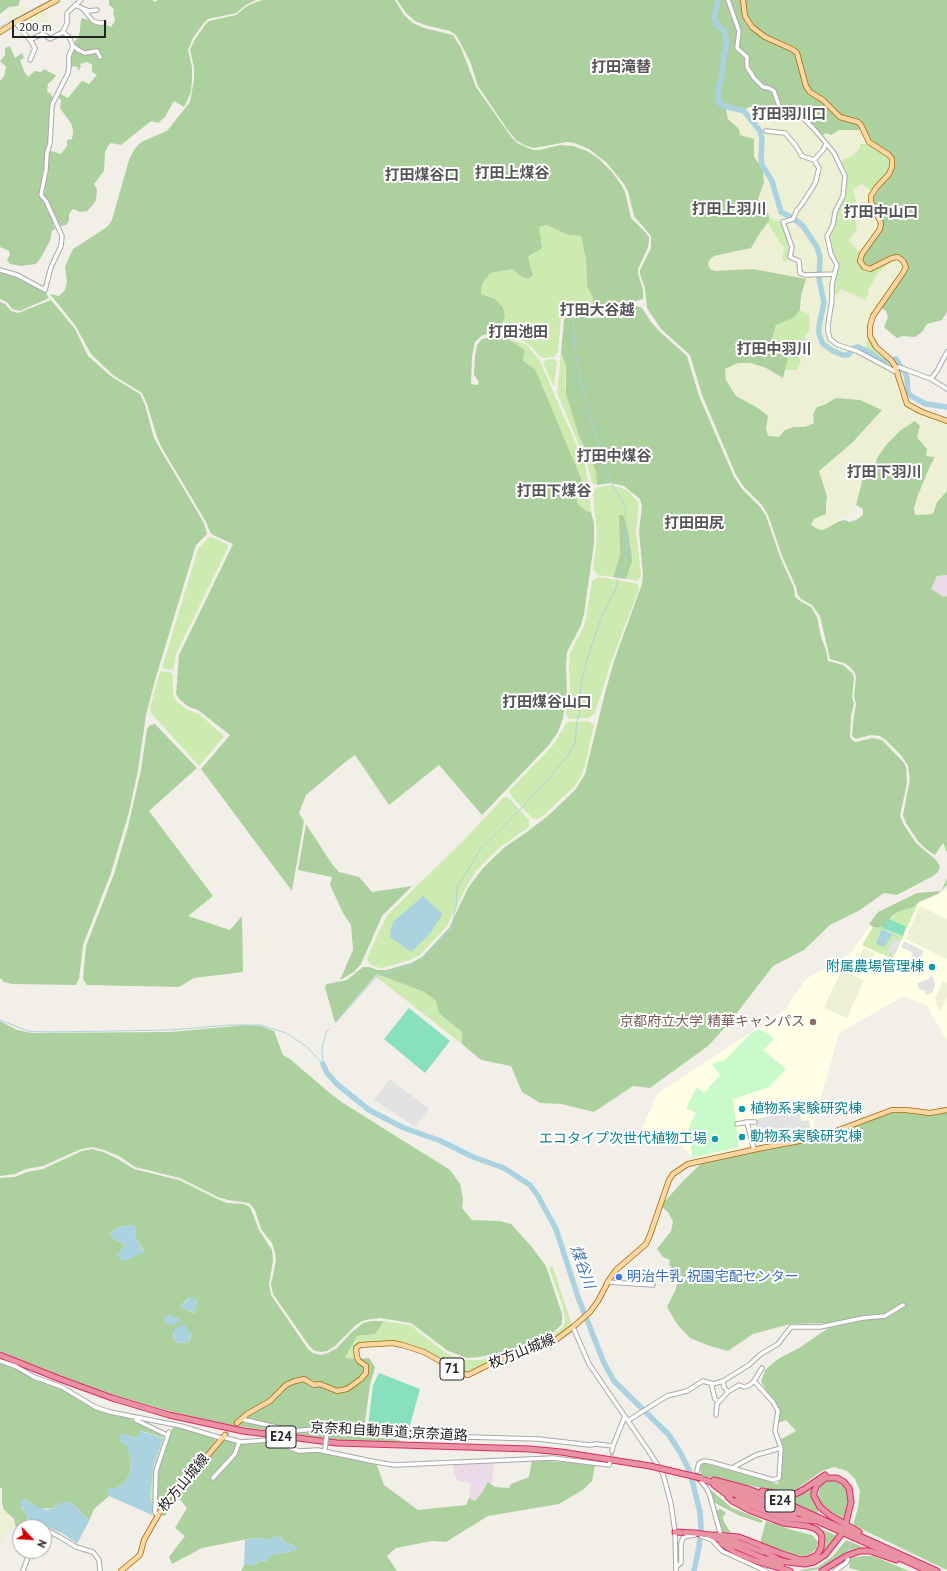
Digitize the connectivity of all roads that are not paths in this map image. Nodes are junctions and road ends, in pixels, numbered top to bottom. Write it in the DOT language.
graph roads {
  1 [pos="57,0"];
  2 [pos="80,0"];
  3 [pos="728,0"];
  4 [pos="743,0"];
  5 [pos="76,5"];
  6 [pos="83,9"];
  7 [pos="97,10"];
  8 [pos="16,22"];
  9 [pos="104,23"];
  10 [pos="0,32"];
  11 [pos="63,32"];
  12 [pos="30,40"];
  13 [pos="73,46"];
  14 [pos="100,57"];
  15 [pos="30,60"];
  16 [pos="766,131"];
  17 [pos="826,144"];
  18 [pos="814,160"];
  19 [pos="0,270"];
  20 [pos="835,274"];
  21 [pos="947,352"];
  22 [pos="896,368"];
  23 [pos="899,374"];
  24 [pos="931,379"];
  25 [pos="947,389"];
  26 [pos="947,421"];
  27 [pos="947,1110"];
  28 [pos="748,1122"];
  29 [pos="755,1122"];
  30 [pos="736,1124"];
  31 [pos="754,1150"];
  32 [pos="607,1282"];
  33 [pos="653,1285"];
  34 [pos="903,1305"];
  35 [pos="573,1327"];
  36 [pos="0,1356"];
  37 [pos="0,1361"];
  38 [pos="762,1368"];
  39 [pos="754,1381"];
  40 [pos="723,1382"];
  41 [pos="711,1383"];
  42 [pos="728,1392"];
  43 [pos="719,1402"];
  44 [pos="716,1415"];
  45 [pos="625,1416"];
  46 [pos="132,1417"];
  47 [pos="629,1420"];
  48 [pos="239,1421"];
  49 [pos="223,1436"];
  50 [pos="432,1436"];
  51 [pos="239,1442"];
  52 [pos="613,1446"];
  53 [pos="781,1448"];
  54 [pos="325,1450"];
  55 [pos="612,1451"];
  56 [pos="610,1462"];
  57 [pos="732,1468"];
  58 [pos="697,1471"];
  59 [pos="213,1478"];
  60 [pos="700,1479"];
  61 [pos="723,1482"];
  62 [pos="717,1486"];
  63 [pos="724,1492"];
  64 [pos="728,1497"];
  65 [pos="157,1515"];
  66 [pos="794,1520"];
  67 [pos="802,1520"];
  68 [pos="815,1521"];
  69 [pos="828,1525"];
  70 [pos="52,1532"];
  71 [pos="675,1532"];
  72 [pos="720,1534"];
  73 [pos="711,1536"];
  74 [pos="841,1537"];
  75 [pos="721,1545"];
  76 [pos="27,1559"];
  77 [pos="848,1559"];
  78 [pos="779,1563"];
  79 [pos="676,1569"];
  80 [pos="933,1570"];
  81 [pos="23,1571"];
  82 [pos="100,1571"];
  83 [pos="120,1571"];
  84 [pos="766,1571"];
  85 [pos="790,1571"];
  86 [pos="822,1571"];
  87 [pos="835,1571"];
  88 [pos="925,1571"];
  1 -- 8 [label="main road"];
  2 -- 5 [label="street"];
  3 -- 17 [label="street"];
  4 -- 22 [label="main road"];
  5 -- 6 [label="street"];
  5 -- 11 [label="street"];
  6 -- 7 [label="street"];
  6 -- 9 [label="street"];
  8 -- 10 [label="main road"];
  8 -- 12 [label="street"];
  11 -- 12 [label="street"];
  11 -- 13 [label="street"];
  12 -- 15 [label="street"];
  13 -- 14 [label="street"];
  13 -- 19 [label="street"];
  16 -- 18 [label="street"];
  17 -- 18 [label="street"];
  17 -- 20 [label="street"];
  18 -- 20 [label="street"];
  20 -- 23 [label="street"];
  21 -- 24 [label="street"];
  22 -- 23 [label="main road"];
  22 -- 24 [label="street"];
  23 -- 26 [label="main road"];
  24 -- 25 [label="street"];
  27 -- 31 [label="main road, 枚方山城線 / 71"];
  28 -- 29 [label="street"];
  28 -- 30 [label="street"];
  28 -- 31 [label="street"];
  31 -- 32 [label="main road, 枚方山城線 / 71"];
  32 -- 33 [label="street"];
  32 -- 35 [label="main road, 枚方山城線 / 71"];
  34 -- 40 [label="street"];
  35 -- 45 [label="street"];
  35 -- 48 [label="main road, 枚方山城線 / 71"];
  36 -- 60 [label="highway, 京奈和自動車道;京奈道路 / E24, bridge"];
  37 -- 46 [label="street"];
  38 -- 39 [label="street"];
  39 -- 42 [label="street"];
  39 -- 53 [label="street"];
  40 -- 41 [label="street"];
  40 -- 42 [label="street"];
  41 -- 43 [label="street"];
  41 -- 47 [label="street"];
  42 -- 43 [label="street"];
  43 -- 44 [label="street"];
  45 -- 47 [label="street"];
  45 -- 52 [label="street"];
  46 -- 49 [label="street"];
  46 -- 65 [label="street"];
  47 -- 71 [label="street"];
  48 -- 54 [label="street, bridge"];
  49 -- 51 [label="street"];
  49 -- 65 [label="main road, 枚方山城線"];
  50 -- 52 [label="street"];
  51 -- 54 [label="street"];
  51 -- 59 [label="street"];
  52 -- 55 [label="street"];
  53 -- 57 [label="street"];
  53 -- 57 [label="street"];
  54 -- 56 [label="street"];
  57 -- 58 [label="street"];
  60 -- 61 [label="highway, 京奈和自動車道;京奈道路 / E24"];
  60 -- 62 [label="highway, 京奈和自動車道;京奈道路 / E24"];
  60 -- 72 [label="street"];
  61 -- 80 [label="highway, 京奈和自動車道;京奈道路 / E24"];
  61 -- 80 [label="highway"];
  62 -- 63 [label="highway"];
  62 -- 67 [label="highway"];
  62 -- 68 [label="highway"];
  62 -- 69 [label="highway, E24"];
  63 -- 64 [label="highway"];
  63 -- 66 [label="highway"];
  64 -- 66 [label="highway"];
  64 -- 73 [label="highway"];
  65 -- 83 [label="main road, 枚方山城線"];
  66 -- 67 [label="highway"];
  67 -- 68 [label="highway"];
  68 -- 69 [label="highway"];
  69 -- 80 [label="highway, E24"];
  70 -- 82 [label="street"];
  71 -- 73 [label="highway"];
  71 -- 79 [label="street"];
  72 -- 73 [label="highway"];
  72 -- 78 [label="highway"];
  73 -- 75 [label="highway"];
  73 -- 78 [label="highway"];
  74 -- 78 [label="highway"];
  75 -- 78 [label="highway"];
  75 -- 79 [label="street"];
  75 -- 84 [label="street"];
  76 -- 81 [label="street"];
  77 -- 87 [label="street"];
  78 -- 85 [label="highway"];
  86 -- 88 [label="highway"];
}
